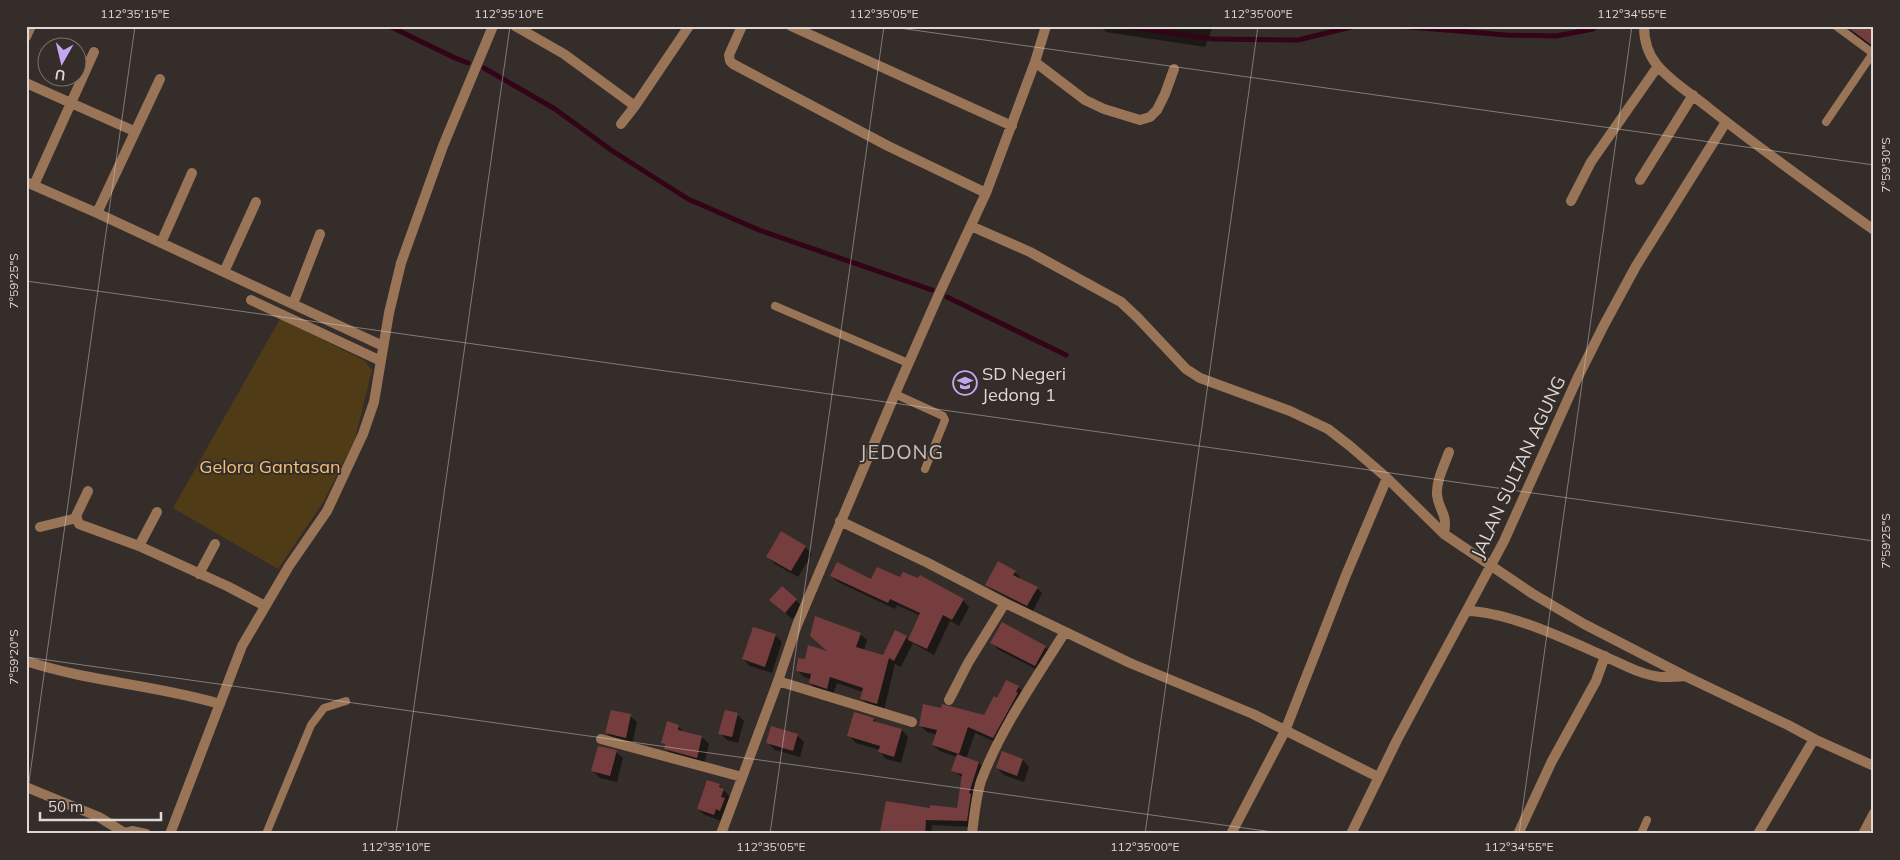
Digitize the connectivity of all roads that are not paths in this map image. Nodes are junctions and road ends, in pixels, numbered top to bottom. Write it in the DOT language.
graph roads {
  1 [pos="31,26"];
  2 [pos="493,26"];
  3 [pos="515,26"];
  4 [pos="689,26"];
  5 [pos="742,26"];
  6 [pos="791,26"];
  7 [pos="1046,26"];
  8 [pos="1644,26"];
  9 [pos="1836,26"];
  10 [pos="26,37"];
  11 [pos="94,52"];
  12 [pos="1874,54"];
  13 [pos="1035,62"];
  14 [pos="1658,66"];
  15 [pos="1174,69"];
  16 [pos="160,80"];
  17 [pos="26,83"];
  18 [pos="1693,95"];
  19 [pos="70,103"];
  20 [pos="635,106"];
  21 [pos="1726,122"];
  22 [pos="1826,122"];
  23 [pos="621,124"];
  24 [pos="1012,126"];
  25 [pos="134,131"];
  26 [pos="192,173"];
  27 [pos="1640,180"];
  28 [pos="30,184"];
  29 [pos="986,193"];
  30 [pos="1571,201"];
  31 [pos="256,202"];
  32 [pos="96,212"];
  33 [pos="971,226"];
  34 [pos="1874,230"];
  35 [pos="320,234"];
  36 [pos="161,243"];
  37 [pos="224,272"];
  38 [pos="250,300"];
  39 [pos="292,304"];
  40 [pos="775,306"];
  41 [pos="383,346"];
  42 [pos="381,361"];
  43 [pos="908,362"];
  44 [pos="894,394"];
  45 [pos="1449,452"];
  46 [pos="925,469"];
  47 [pos="1387,478"];
  48 [pos="88,491"];
  49 [pos="157,512"];
  50 [pos="77,518"];
  51 [pos="840,521"];
  52 [pos="40,527"];
  53 [pos="1444,534"];
  54 [pos="215,544"];
  55 [pos="139,546"];
  56 [pos="1490,567"];
  57 [pos="199,574"];
  58 [pos="1005,603"];
  59 [pos="265,606"];
  60 [pos="1467,611"];
  61 [pos="1065,632"];
  62 [pos="1605,656"];
  63 [pos="26,661"];
  64 [pos="1685,676"];
  65 [pos="778,681"];
  66 [pos="948,700"];
  67 [pos="346,701"];
  68 [pos="220,704"];
  69 [pos="912,722"];
  70 [pos="1285,731"];
  71 [pos="601,739"];
  72 [pos="1814,739"];
  73 [pos="1874,766"];
  74 [pos="742,777"];
  75 [pos="1378,777"];
  76 [pos="26,787"];
  77 [pos="1874,813"];
  78 [pos="1648,820"];
  79 [pos="122,833"];
  80 [pos="146,834"];
  81 [pos="170,834"];
  82 [pos="266,834"];
  83 [pos="721,834"];
  84 [pos="972,834"];
  85 [pos="1231,834"];
  86 [pos="1351,834"];
  87 [pos="1518,834"];
  88 [pos="1641,834"];
  89 [pos="1758,834"];
  90 [pos="1863,834"];
  1 -- 10 [label="street"];
  2 -- 41 [label="street"];
  3 -- 20 [label="street"];
  4 -- 20 [label="street"];
  5 -- 29 [label="street"];
  6 -- 24 [label="street"];
  7 -- 13 [label="street"];
  8 -- 14 [label="street"];
  9 -- 12 [label="lane"];
  11 -- 19 [label="street"];
  12 -- 22 [label="lane"];
  13 -- 15 [label="street"];
  13 -- 24 [label="street"];
  14 -- 18 [label="street"];
  14 -- 30 [label="street"];
  16 -- 25 [label="street"];
  17 -- 19 [label="street"];
  18 -- 21 [label="street"];
  18 -- 27 [label="street"];
  19 -- 25 [label="street"];
  19 -- 28 [label="street"];
  20 -- 23 [label="street"];
  21 -- 34 [label="street"];
  21 -- 56 [label="street, JALAN SULTAN AGUNG"];
  24 -- 29 [label="street"];
  25 -- 32 [label="street"];
  26 -- 36 [label="street"];
  28 -- 32 [label="street"];
  29 -- 33 [label="street"];
  31 -- 37 [label="street"];
  32 -- 36 [label="street"];
  33 -- 43 [label="street"];
  33 -- 47 [label="street"];
  35 -- 39 [label="street"];
  36 -- 37 [label="street"];
  37 -- 39 [label="street"];
  38 -- 42 [label="street"];
  39 -- 41 [label="street"];
  40 -- 43 [label="lane"];
  41 -- 42 [label="street"];
  42 -- 59 [label="street"];
  43 -- 44 [label="street"];
  44 -- 46 [label="lane"];
  44 -- 51 [label="street"];
  45 -- 53 [label="street"];
  47 -- 53 [label="street"];
  47 -- 70 [label="street"];
  48 -- 50 [label="street"];
  49 -- 55 [label="street"];
  50 -- 52 [label="street"];
  50 -- 55 [label="street"];
  51 -- 58 [label="street"];
  51 -- 65 [label="street"];
  53 -- 56 [label="street"];
  54 -- 57 [label="street"];
  55 -- 57 [label="street"];
  56 -- 60 [label="street, JALAN SULTAN AGUNG"];
  56 -- 64 [label="street"];
  57 -- 59 [label="street"];
  58 -- 61 [label="street"];
  58 -- 66 [label="street"];
  59 -- 68 [label="street"];
  60 -- 62 [label="street"];
  60 -- 75 [label="street, JALAN SULTAN AGUNG"];
  61 -- 70 [label="street"];
  61 -- 84 [label="street"];
  62 -- 64 [label="street"];
  62 -- 87 [label="street"];
  63 -- 68 [label="street"];
  64 -- 72 [label="street"];
  65 -- 69 [label="street"];
  65 -- 74 [label="street"];
  67 -- 82 [label="lane"];
  68 -- 81 [label="street"];
  70 -- 75 [label="street"];
  70 -- 85 [label="street"];
  71 -- 74 [label="street"];
  72 -- 73 [label="street"];
  72 -- 89 [label="street"];
  74 -- 83 [label="street"];
  75 -- 86 [label="street, JALAN SULTAN AGUNG"];
  76 -- 79 [label="street"];
  77 -- 90 [label="street"];
  78 -- 88 [label="lane"];
  79 -- 80 [label="street"];
}
